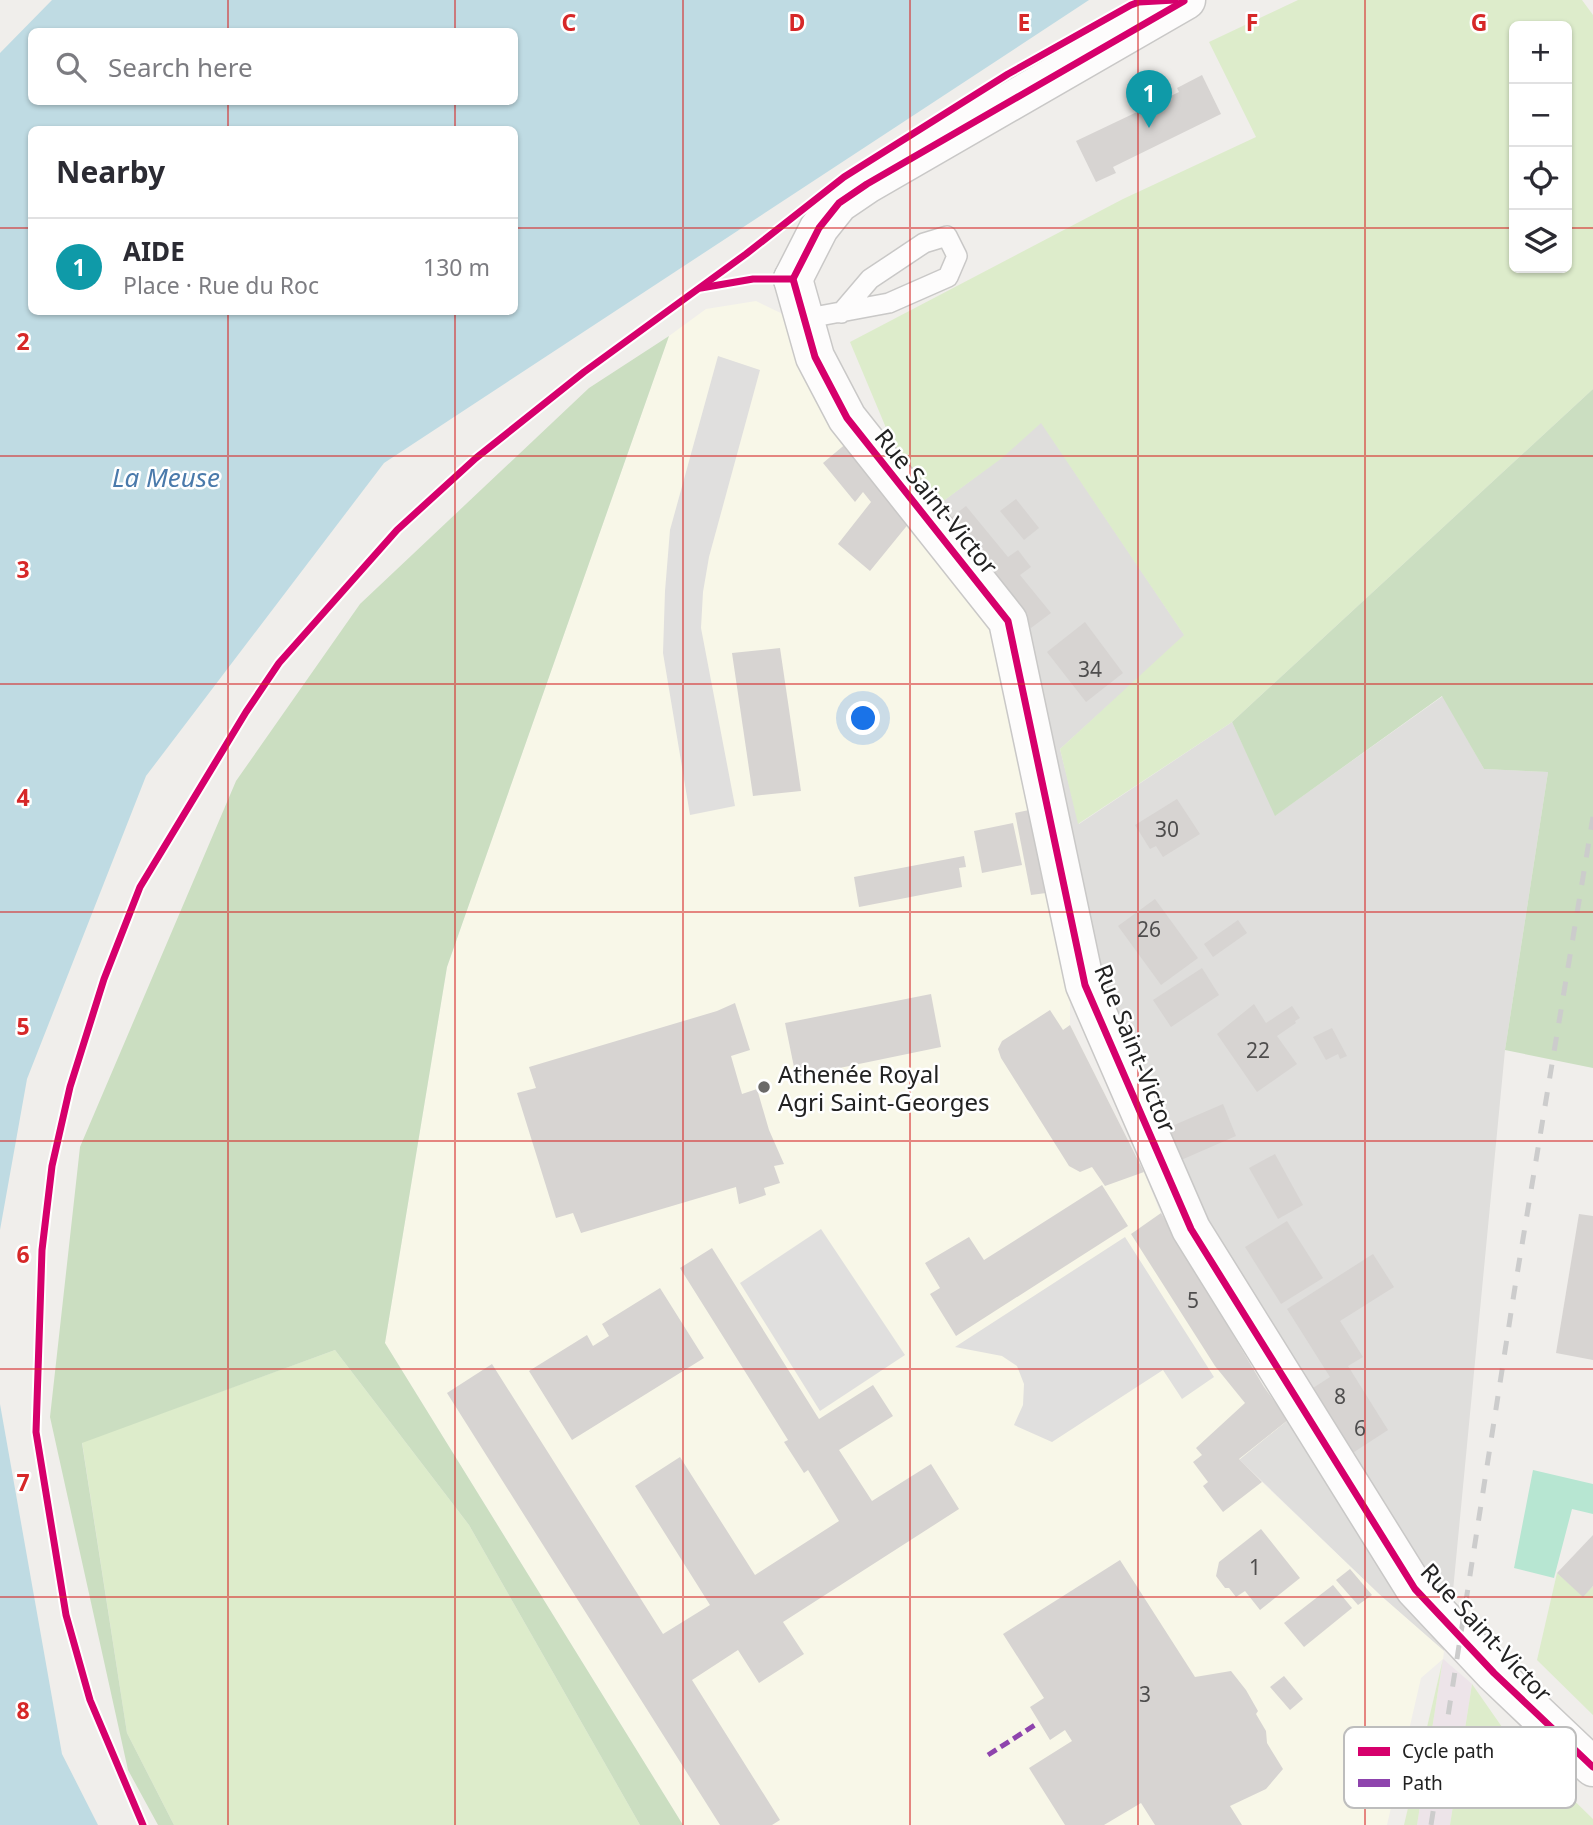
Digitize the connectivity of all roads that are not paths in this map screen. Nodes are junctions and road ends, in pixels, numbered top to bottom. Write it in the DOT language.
graph roads {
  1 [pos="1186,0"];
  2 [pos="841,313"];
  3 [pos="803,319"];
  4 [pos="1550,1727"];
  5 [pos="1576,1751"];
  6 [pos="1593,1767"];
  1 -- 3 [label="street, Rue Saint-Victor"];
  2 -- 2 [label="lane"];
  2 -- 3 [label="lane"];
  3 -- 4 [label="street, Rue Saint-Victor"];
  5 -- 6 [label="street, Rue Saint-Victor"];
}
